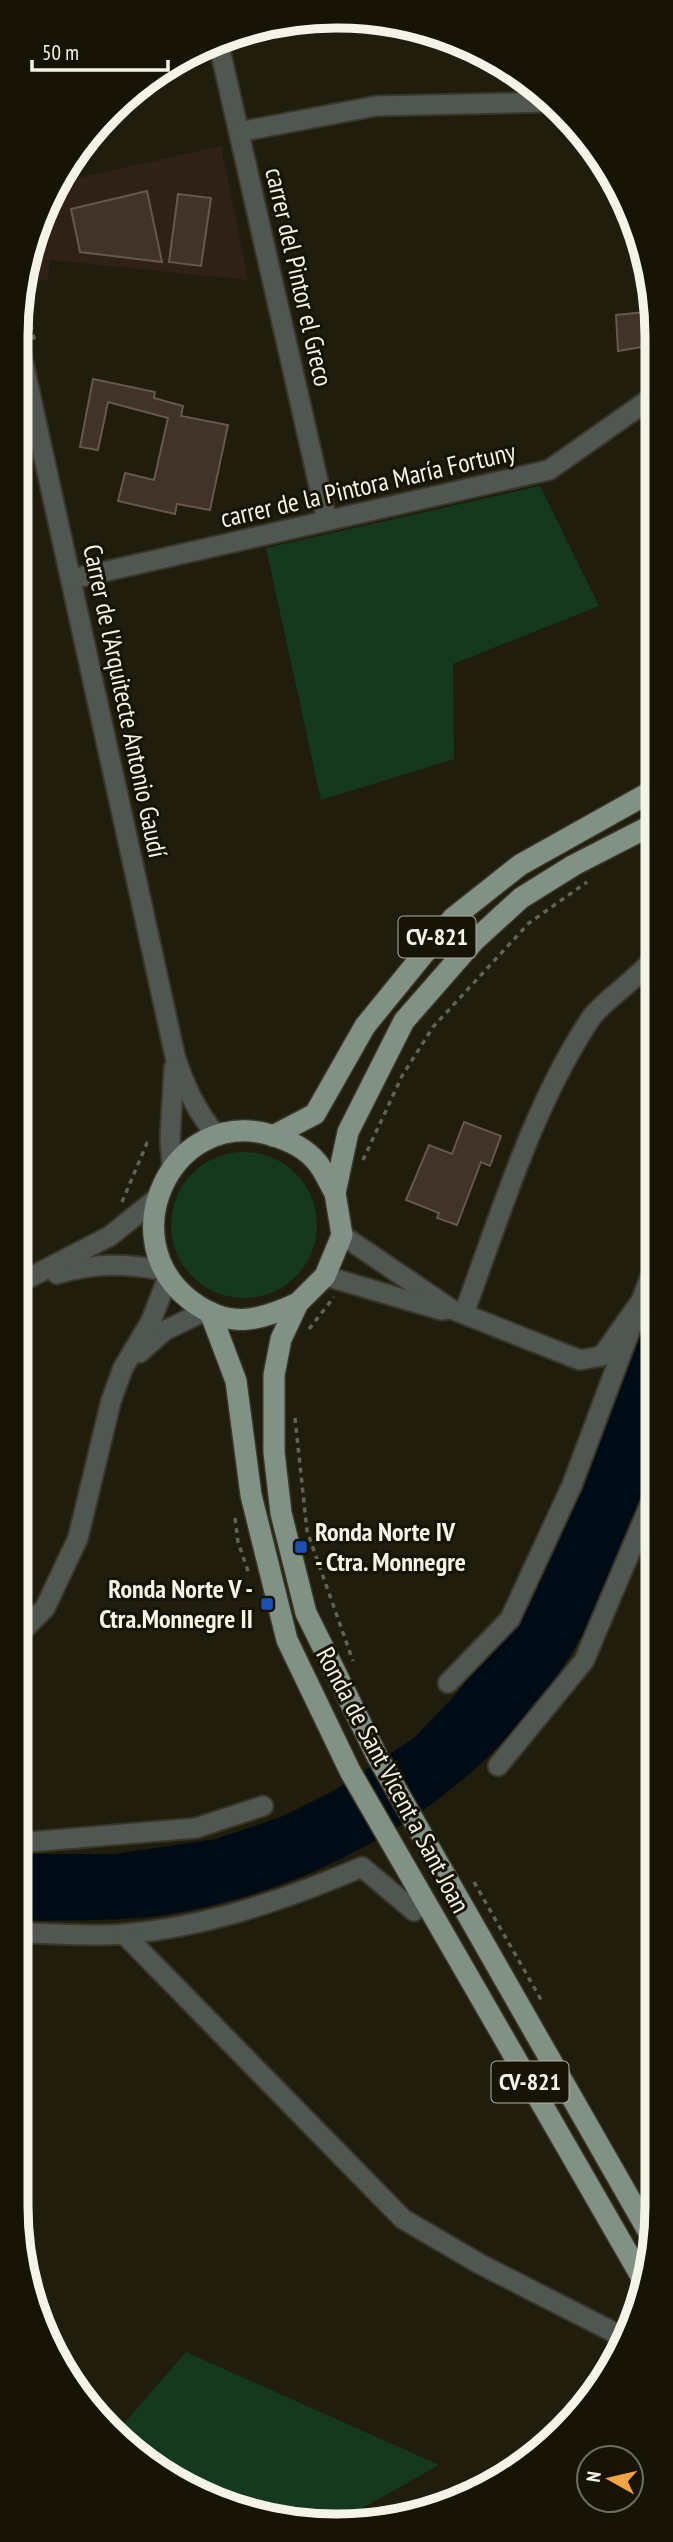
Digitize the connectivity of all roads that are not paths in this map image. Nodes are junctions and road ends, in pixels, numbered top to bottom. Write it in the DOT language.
graph roads {
  1 [pos="220,50"];
  2 [pos="537,102"];
  3 [pos="239,132"];
  4 [pos="28,384"];
  5 [pos="645,402"];
  6 [pos="327,521"];
  7 [pos="72,579"];
  8 [pos="645,795"];
  9 [pos="645,829"];
  10 [pos="645,968"];
  11 [pos="175,1056"];
  12 [pos="217,1136"];
  13 [pos="273,1136"];
  14 [pos="173,1166"];
  15 [pos="335,1193"];
  16 [pos="156,1199"];
  17 [pos="342,1235"];
  18 [pos="164,1273"];
  19 [pos="325,1276"];
  20 [pos="28,1279"];
  21 [pos="28,1281"];
  22 [pos="645,1291"];
  23 [pos="641,1301"];
  24 [pos="298,1303"];
  25 [pos="207,1311"];
  26 [pos="458,1311"];
  27 [pos="123,1368"];
  28 [pos="645,1516"];
  29 [pos="28,1625"];
  30 [pos="448,1683"];
  31 [pos="498,1766"];
  32 [pos="263,1806"];
  33 [pos="28,1842"];
  34 [pos="414,1911"];
  35 [pos="28,1933"];
  36 [pos="124,1934"];
  37 [pos="644,2224"];
  38 [pos="638,2270"];
  39 [pos="617,2334"];
  1 -- 3 [label="street, carrer del Pintor el Greco"];
  2 -- 3 [label="street"];
  3 -- 6 [label="street, carrer del Pintor el Greco"];
  4 -- 7 [label="street, Carrer de l'Arquitecte Antonio Gaudí"];
  5 -- 6 [label="street, carrer de la Pintora María Fortuny"];
  6 -- 7 [label="street, carrer de la Pintora María Fortuny"];
  7 -- 11 [label="street, Carrer de l'Arquitecte Antonio Gaudí"];
  8 -- 13 [label="main road, CV-821"];
  9 -- 15 [label="main road, CV-821"];
  10 -- 26 [label="street"];
  11 -- 12 [label="street, Carrer de l'Arquitecte Antonio Gaudí"];
  11 -- 14 [label="street, Carrer de l'Arquitecte Antonio Gaudí"];
  12 -- 13 [label="main road, CV-821"];
  12 -- 14 [label="main road, CV-821"];
  13 -- 15 [label="main road, CV-821"];
  14 -- 16 [label="main road, CV-821"];
  15 -- 17 [label="main road, CV-821"];
  16 -- 18 [label="main road, CV-821"];
  16 -- 20 [label="street"];
  17 -- 19 [label="main road, Ronda de Sant Vicent a Sant Joan / CV-821"];
  17 -- 26 [label="street"];
  18 -- 21 [label="street"];
  18 -- 25 [label="main road, Ronda de Sant Vicent a Sant Joan / CV-821"];
  18 -- 27 [label="street"];
  19 -- 24 [label="main road, Ronda de Sant Vicent a Sant Joan / CV-821"];
  19 -- 26 [label="street"];
  22 -- 23 [label="street"];
  23 -- 26 [label="street"];
  23 -- 30 [label="street"];
  24 -- 25 [label="main road, Ronda de Sant Vicent a Sant Joan / CV-821"];
  24 -- 37 [label="main road, Ronda de Sant Vicent a Sant Joan / CV-821"];
  25 -- 27 [label="street"];
  25 -- 38 [label="main road, Ronda de Sant Vicent a Sant Joan / CV-821"];
  27 -- 29 [label="street"];
  28 -- 31 [label="street"];
  32 -- 33 [label="street"];
  34 -- 36 [label="street"];
  35 -- 36 [label="street"];
  36 -- 39 [label="street"];
}
